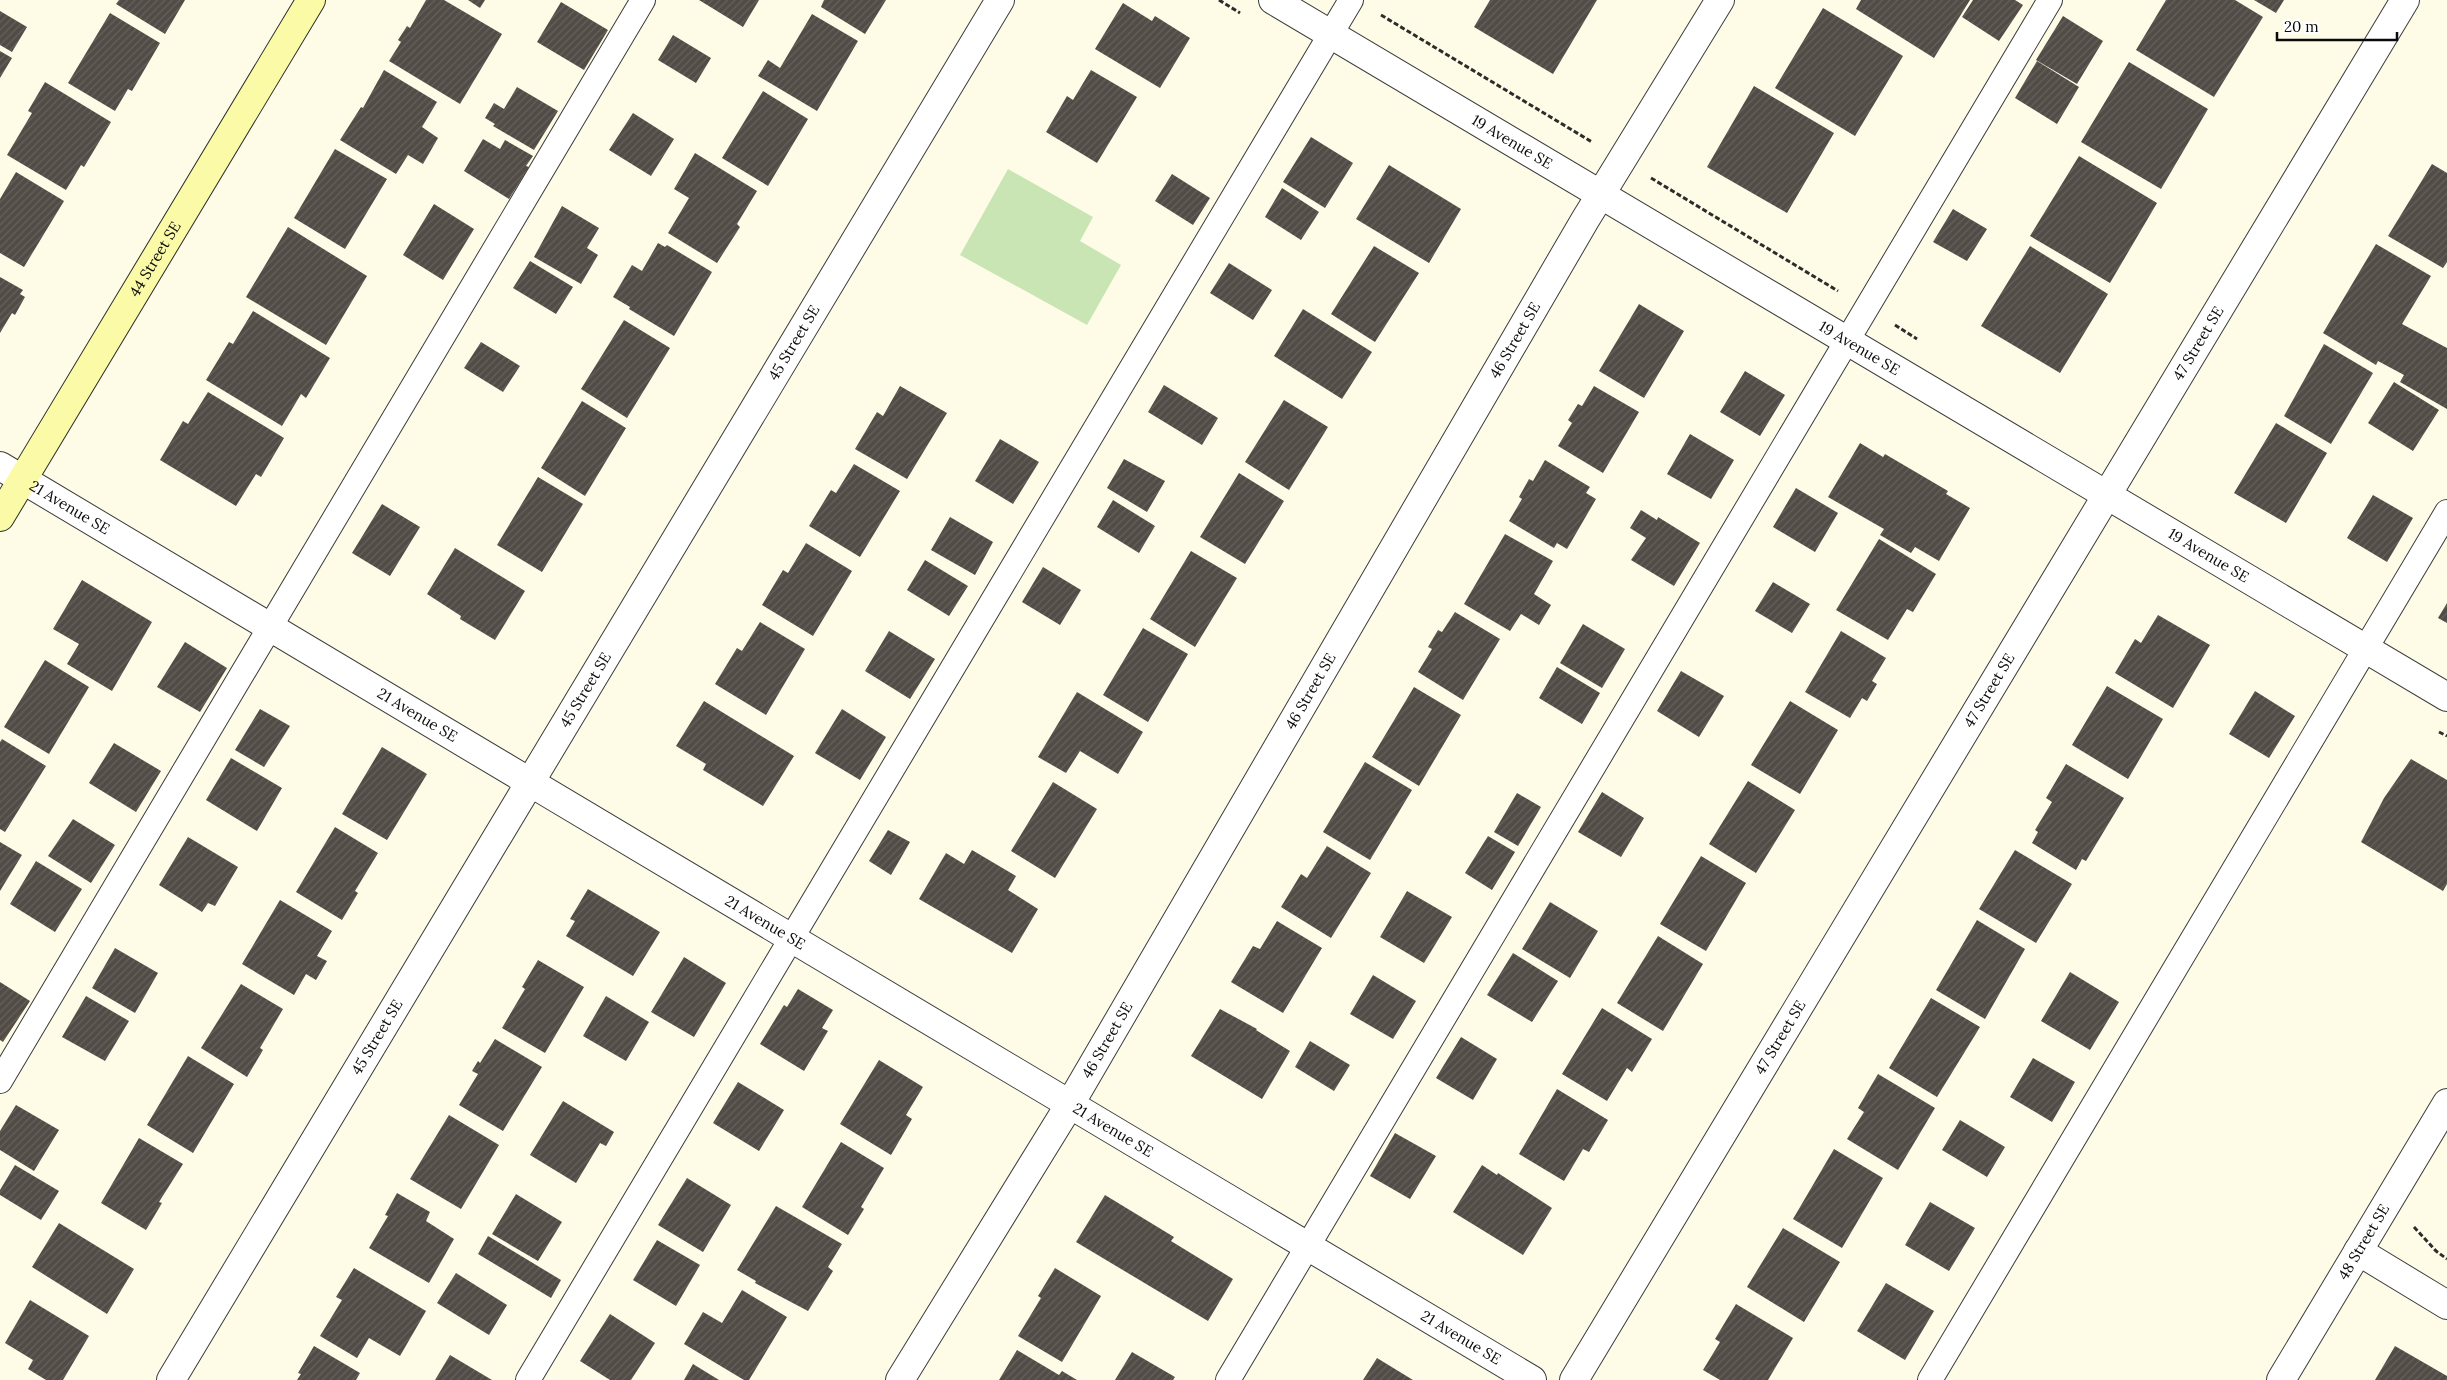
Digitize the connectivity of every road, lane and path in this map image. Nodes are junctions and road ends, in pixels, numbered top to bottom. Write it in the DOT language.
graph roads {
  1 [pos="311,0"];
  2 [pos="643,0"];
  3 [pos="1000,0"];
  4 [pos="1273,0"];
  5 [pos="1351,0"];
  6 [pos="1720,0"];
  7 [pos="2050,0"];
  8 [pos="2405,0"];
  9 [pos="1373,10"];
  10 [pos="1331,34"];
  11 [pos="1622,160"];
  12 [pos="1601,195"];
  13 [pos="1867,308"];
  14 [pos="1847,341"];
  15 [pos="1925,343"];
  16 [pos="11,473"];
  17 [pos="2107,495"];
  18 [pos="2447,512"];
  19 [pos="0,517"];
  20 [pos="270,627"];
  21 [pos="2365,649"];
  22 [pos="2447,697"];
  23 [pos="530,782"];
  24 [pos="792,938"];
  25 [pos="0,1081"];
  26 [pos="2447,1103"];
  27 [pos="1070,1104"];
  28 [pos="1308,1246"];
  29 [pos="2358,1252"];
  30 [pos="2447,1305"];
  31 [pos="171,1380"];
  32 [pos="528,1380"];
  33 [pos="900,1380"];
  34 [pos="1228,1380"];
  35 [pos="1532,1380"];
  36 [pos="1574,1380"];
  37 [pos="1930,1380"];
  38 [pos="2280,1380"];
  1 -- 16 [label="street, 44 Street SE"];
  2 -- 20 [label="lane"];
  3 -- 23 [label="street, 45 Street SE"];
  4 -- 10 [label="street, 19 Avenue SE"];
  5 -- 10 [label="lane"];
  6 -- 11 [label="street, 46 Street SE"];
  7 -- 13 [label="lane"];
  8 -- 17 [label="street, 47 Street SE"];
  9 -- 11 [label="path"];
  10 -- 12 [label="street, 19 Avenue SE"];
  10 -- 24 [label="lane"];
  11 -- 12 [label="street, 46 Street SE"];
  11 -- 13 [label="path"];
  12 -- 14 [label="street, 19 Avenue SE"];
  12 -- 27 [label="street, 46 Street SE"];
  13 -- 14 [label="lane"];
  13 -- 15 [label="path"];
  14 -- 17 [label="street, 19 Avenue SE"];
  14 -- 28 [label="lane"];
  16 -- 19 [label="street, 44 Street SE"];
  16 -- 20 [label="street, 21 Avenue SE"];
  17 -- 21 [label="street, 19 Avenue SE"];
  17 -- 36 [label="street, 47 Street SE"];
  18 -- 21 [label="lane"];
  20 -- 23 [label="street, 21 Avenue SE"];
  20 -- 25 [label="lane"];
  21 -- 22 [label="street, 19 Avenue SE"];
  21 -- 37 [label="lane"];
  23 -- 24 [label="street, 21 Avenue SE"];
  23 -- 31 [label="street, 45 Street SE"];
  24 -- 27 [label="street, 21 Avenue SE"];
  24 -- 32 [label="lane"];
  26 -- 29 [label="street, 48 Street SE"];
  27 -- 28 [label="street, 21 Avenue SE"];
  27 -- 33 [label="street, 46 Street SE"];
  28 -- 34 [label="lane"];
  28 -- 35 [label="street, 21 Avenue SE"];
  29 -- 30 [label="street"];
  29 -- 38 [label="street, 48 Street SE"];
}
